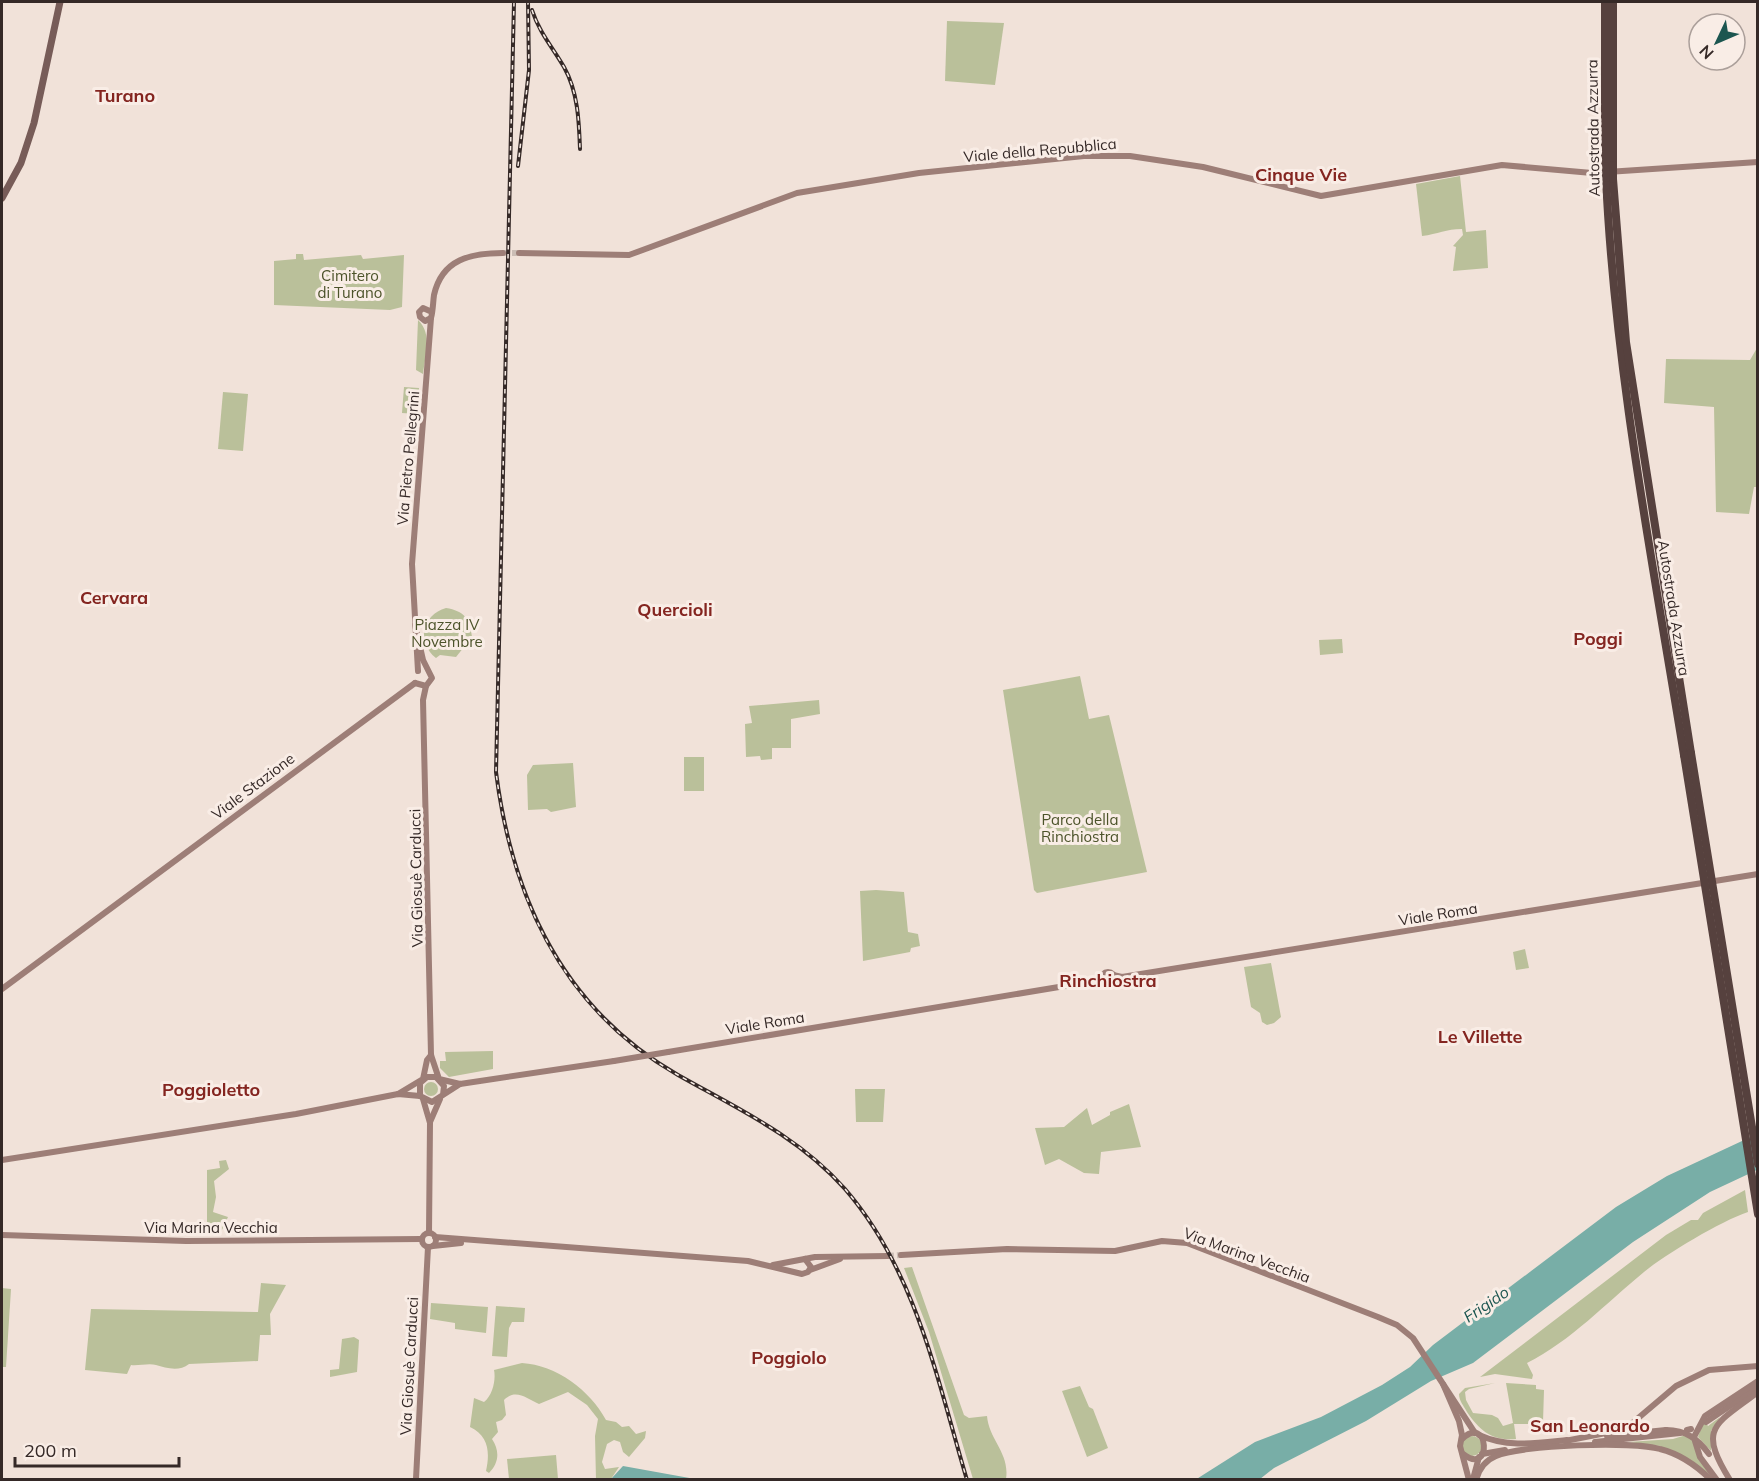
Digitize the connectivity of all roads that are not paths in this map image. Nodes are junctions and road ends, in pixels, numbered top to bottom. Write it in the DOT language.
graph roads {
  1 [pos="60,2"];
  2 [pos="1605,2"];
  3 [pos="1613,2"];
  4 [pos="1758,162"];
  5 [pos="1609,165"];
  6 [pos="2,198"];
  7 [pos="503,253"];
  8 [pos="519,253"];
  9 [pos="434,297"];
  10 [pos="426,307"];
  11 [pos="430,317"];
  12 [pos="415,624"];
  13 [pos="426,669"];
  14 [pos="418,671"];
  15 [pos="416,682"];
  16 [pos="426,686"];
  17 [pos="1687,754"];
  18 [pos="1758,874"];
  19 [pos="1113,975"];
  20 [pos="1122,977"];
  21 [pos="1102,980"];
  22 [pos="1114,982"];
  23 [pos="2,989"];
  24 [pos="430,1055"];
  25 [pos="423,1079"];
  26 [pos="440,1079"];
  27 [pos="460,1084"];
  28 [pos="398,1094"];
  29 [pos="422,1097"];
  30 [pos="441,1097"];
  31 [pos="430,1123"];
  32 [pos="2,1160"];
  33 [pos="1758,1164"];
  34 [pos="1758,1214"];
  35 [pos="2,1235"];
  36 [pos="432,1235"];
  37 [pos="422,1239"];
  38 [pos="431,1247"];
  39 [pos="563,1248"];
  40 [pos="901,1255"];
  41 [pos="888,1256"];
  42 [pos="844,1257"];
  43 [pos="802,1260"];
  44 [pos="772,1266"];
  45 [pos="810,1270"];
  46 [pos="800,1273"];
  47 [pos="1758,1366"];
  48 [pos="1758,1381"];
  49 [pos="1443,1384"];
  50 [pos="1758,1387"];
  51 [pos="1758,1392"];
  52 [pos="1706,1422"];
  53 [pos="1477,1434"];
  54 [pos="1690,1434"];
  55 [pos="1462,1439"];
  56 [pos="1565,1440"];
  57 [pos="411,1441"];
  58 [pos="1556,1447"];
  59 [pos="1545,1448"];
  60 [pos="418,1451"];
  61 [pos="1462,1454"];
  62 [pos="1481,1456"];
  63 [pos="417,1477"];
  64 [pos="1473,1479"];
  65 [pos="1711,1479"];
  66 [pos="1717,1479"];
  67 [pos="1728,1479"];
  1 -- 6 [label="main road"];
  2 -- 5 [label="highway, Autostrada Azzurra"];
  3 -- 5 [label="highway, Autostrada Azzurra"];
  4 -- 8 [label="main road, Viale della Repubblica"];
  5 -- 17 [label="highway, Autostrada Azzurra, bridge"];
  7 -- 9 [label="main road"];
  9 -- 10 [label="main road"];
  9 -- 11 [label="main road"];
  10 -- 11 [label="main road"];
  10 -- 11 [label="main road"];
  11 -- 12 [label="main road, Via Pietro Pellegrini"];
  12 -- 13 [label="main road"];
  12 -- 14 [label="main road"];
  13 -- 14 [label="main road"];
  13 -- 16 [label="main road"];
  14 -- 15 [label="main road"];
  15 -- 16 [label="main road"];
  15 -- 23 [label="main road, Viale Stazione"];
  16 -- 24 [label="main road, Via Giosuè Carducci"];
  17 -- 33 [label="highway, Autostrada Azzurra, bridge"];
  17 -- 34 [label="highway, Autostrada Azzurra, bridge"];
  18 -- 20 [label="main road, Viale Roma"];
  19 -- 20 [label="main road, Viale Roma"];
  19 -- 21 [label="main road, Viale Roma"];
  19 -- 22 [label="main road"];
  20 -- 22 [label="main road, Viale Roma"];
  21 -- 22 [label="main road, Viale Roma"];
  21 -- 27 [label="main road, Viale Roma, bridge"];
  24 -- 25 [label="main road, Via Giosuè Carducci"];
  24 -- 26 [label="main road, Via Giosuè Carducci"];
  25 -- 26 [label="main road"];
  25 -- 28 [label="main road"];
  25 -- 29 [label="main road"];
  26 -- 27 [label="main road, Viale Roma"];
  26 -- 30 [label="main road"];
  27 -- 30 [label="main road"];
  28 -- 29 [label="main road"];
  28 -- 32 [label="main road"];
  29 -- 30 [label="main road"];
  29 -- 31 [label="main road"];
  30 -- 31 [label="main road"];
  31 -- 36 [label="main road"];
  35 -- 37 [label="main road, Via Marina Vecchia"];
  36 -- 37 [label="main road"];
  36 -- 38 [label="main road, Via Giosuè Carducci"];
  36 -- 39 [label="main road"];
  37 -- 38 [label="main road"];
  38 -- 39 [label="main road"];
  38 -- 60 [label="main road, Via Giosuè Carducci"];
  39 -- 44 [label="main road"];
  40 -- 49 [label="main road, Via Marina Vecchia"];
  41 -- 42 [label="main road"];
  42 -- 43 [label="main road"];
  42 -- 45 [label="main road"];
  43 -- 44 [label="main road"];
  43 -- 45 [label="main road"];
  43 -- 46 [label="main road"];
  44 -- 46 [label="main road"];
  45 -- 46 [label="main road"];
  47 -- 56 [label="main road"];
  48 -- 54 [label="main road"];
  49 -- 53 [label="main road, Via Marina Vecchia"];
  49 -- 55 [label="main road, Via Marina Vecchia"];
  50 -- 52 [label="main road"];
  51 -- 67 [label="main road"];
  53 -- 55 [label="main road"];
  53 -- 56 [label="main road"];
  53 -- 62 [label="main road"];
  54 -- 58 [label="main road"];
  54 -- 66 [label="main road"];
  55 -- 61 [label="main road"];
  56 -- 67 [label="main road, bridge"];
  57 -- 60 [label="main road, Via Giosuè Carducci"];
  58 -- 59 [label="main road"];
  58 -- 65 [label="main road"];
  59 -- 62 [label="main road"];
  59 -- 64 [label="main road"];
  60 -- 63 [label="main road, Via Giosuè Carducci"];
  61 -- 62 [label="main road"];
  61 -- 64 [label="main road"];
  62 -- 64 [label="main road"];
}
